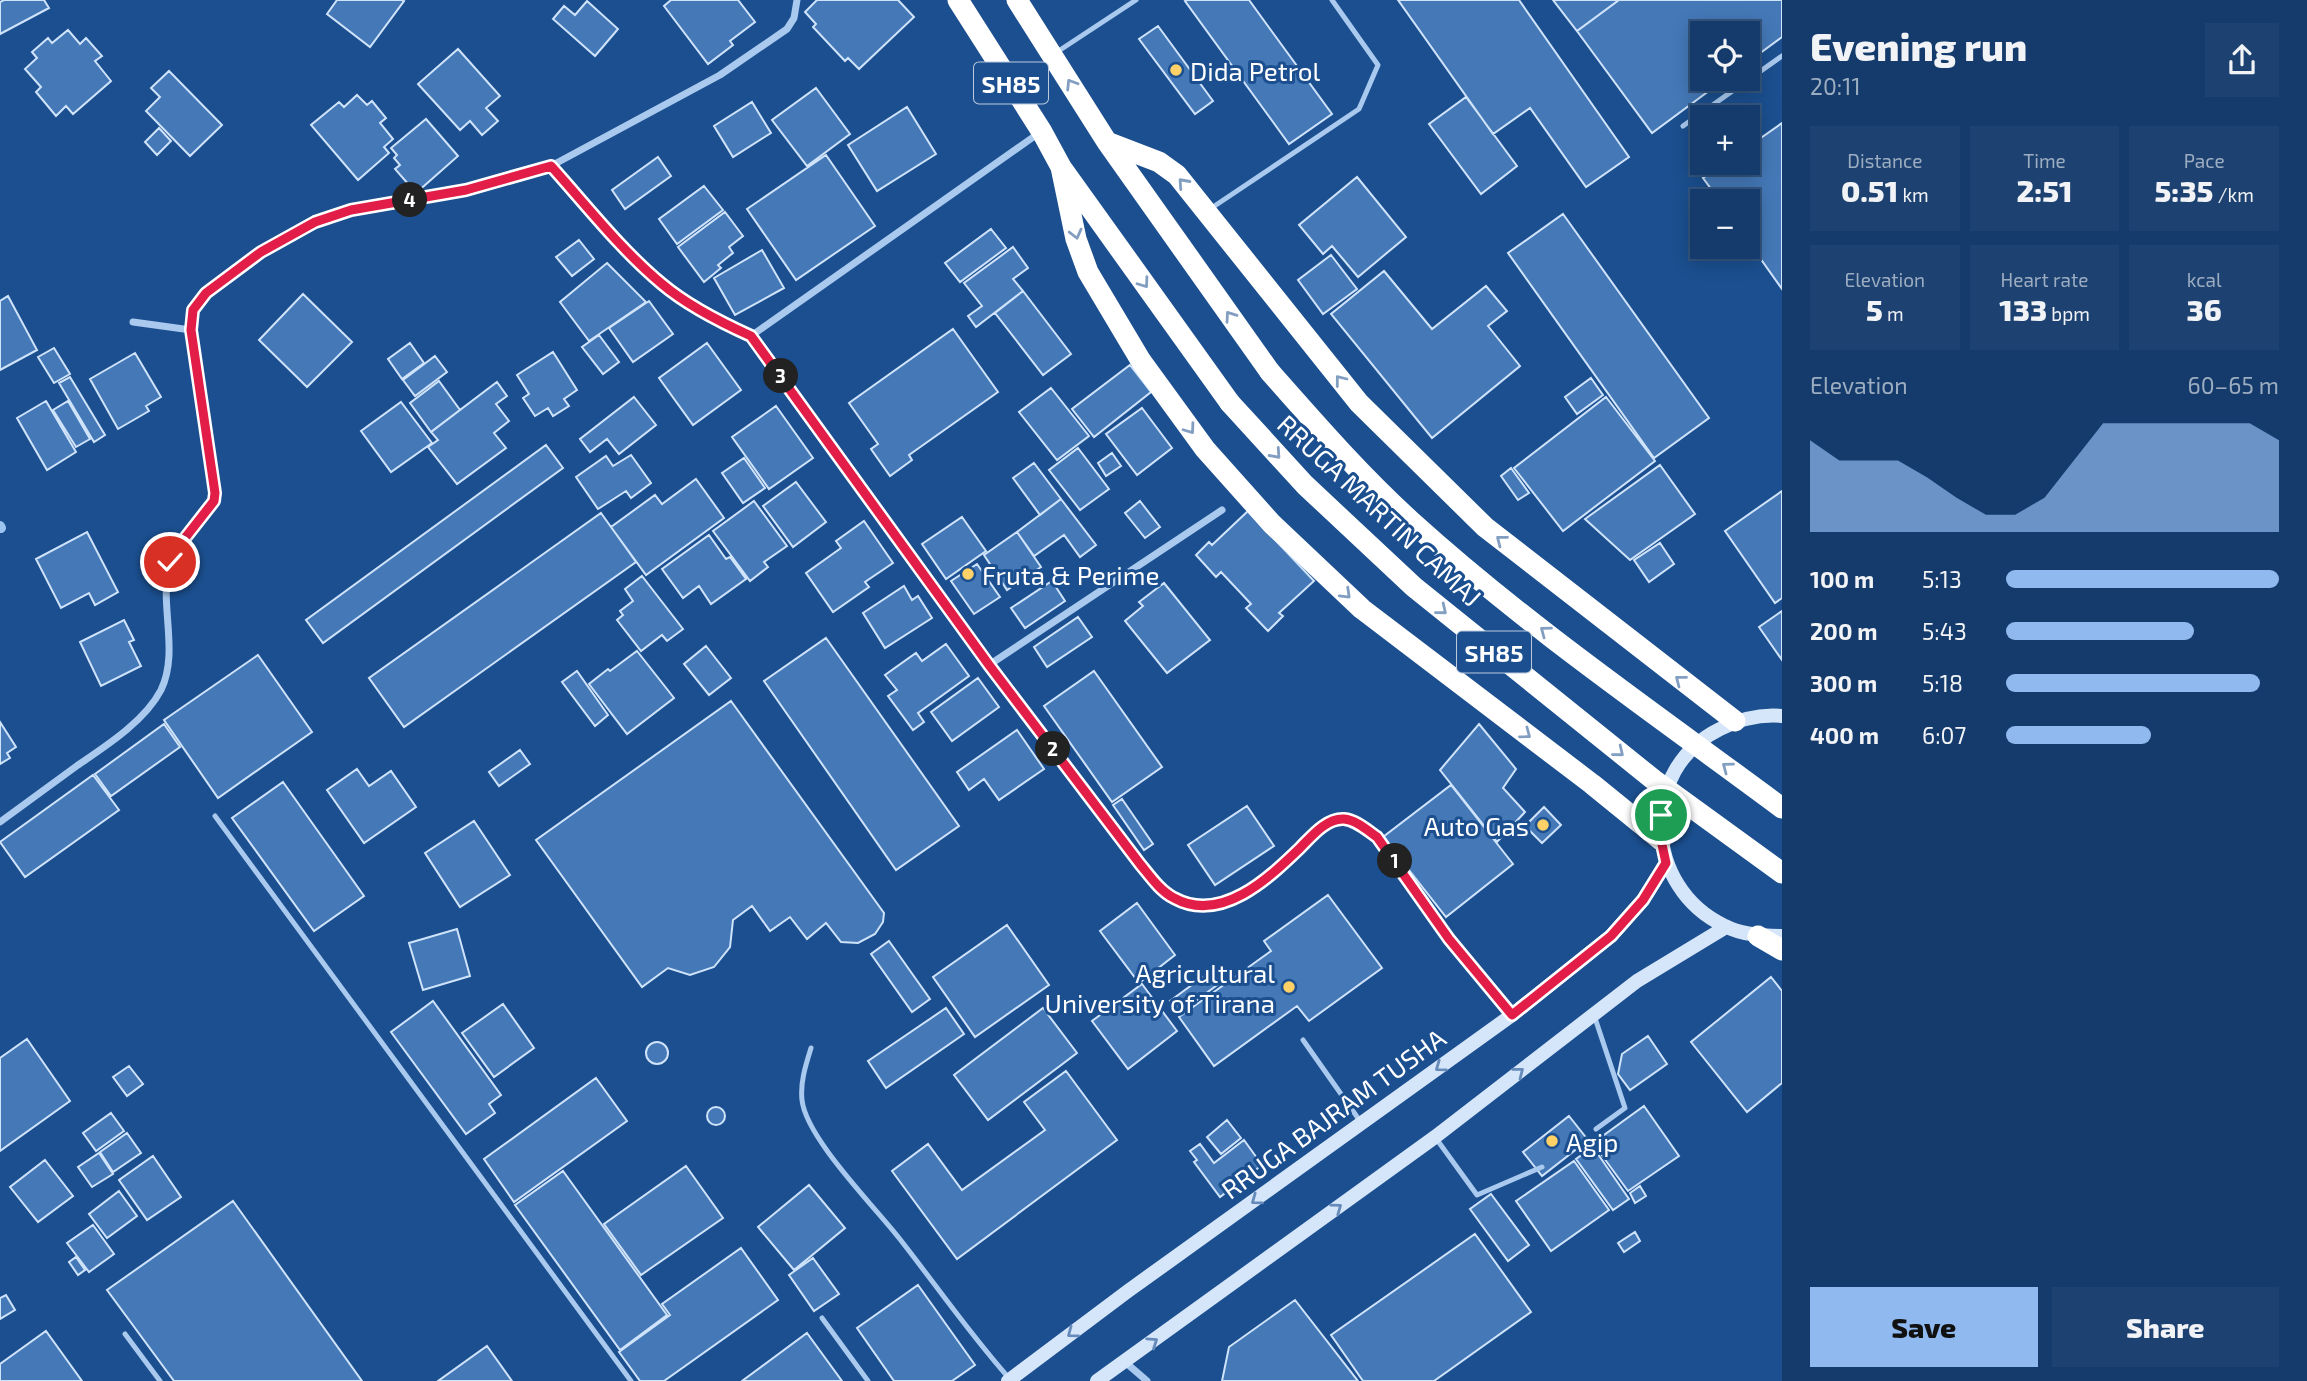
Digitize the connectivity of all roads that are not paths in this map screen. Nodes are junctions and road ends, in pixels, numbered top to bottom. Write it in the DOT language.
graph roads {
  1 [pos="797,0"];
  2 [pos="958,0"];
  3 [pos="1017,0"];
  4 [pos="1136,0"];
  5 [pos="1332,0"];
  6 [pos="1053,55"];
  7 [pos="1782,56"];
  8 [pos="1683,126"];
  9 [pos="1042,132"];
  10 [pos="1107,142"];
  11 [pos="551,166"];
  12 [pos="1062,167"];
  13 [pos="1207,210"];
  14 [pos="133,322"];
  15 [pos="191,330"];
  16 [pos="751,336"];
  17 [pos="1222,510"];
  18 [pos="989,665"];
  19 [pos="1782,716"];
  20 [pos="1735,721"];
  21 [pos="1782,808"];
  22 [pos="215,816"];
  23 [pos="0,822"];
  24 [pos="1661,840"];
  25 [pos="1666,863"];
  26 [pos="1782,873"];
  27 [pos="1726,927"];
  28 [pos="1758,936"];
  29 [pos="1782,936"];
  30 [pos="1782,950"];
  31 [pos="1594,1014"];
  32 [pos="1512,1015"];
  33 [pos="1303,1040"];
  34 [pos="811,1048"];
  35 [pos="1362,1123"];
  36 [pos="1597,1129"];
  37 [pos="1435,1137"];
  38 [pos="1542,1167"];
  39 [pos="822,1318"];
  40 [pos="125,1334"];
  41 [pos="1124,1362"];
  42 [pos="1009,1380"];
  43 [pos="160,1381"];
  44 [pos="631,1381"];
  45 [pos="868,1381"];
  46 [pos="1097,1381"];
  47 [pos="1147,1381"];
  1 -- 11 [label="street"];
  2 -- 9 [label="highway, RRUGA MARTIN CAMAJ / SH85"];
  3 -- 6 [label="highway, RRUGA MARTIN CAMAJ / SH85"];
  4 -- 6 [label="lane"];
  5 -- 13 [label="lane"];
  10 -- 6 [label="highway, RRUGA MARTIN CAMAJ / SH85, one-way"];
  7 -- 8 [label="lane"];
  9 -- 12 [label="highway, RRUGA MARTIN CAMAJ / SH85"];
  9 -- 16 [label="street"];
  13 -- 10 [label="highway, one-way"];
  21 -- 10 [label="highway, RRUGA MARTIN CAMAJ / SH85, one-way, bridge"];
  11 -- 15 [label="street"];
  11 -- 16 [label="street"];
  12 -- 24 [label="highway, one-way"];
  12 -- 26 [label="highway, RRUGA MARTIN CAMAJ / SH85, one-way, bridge"];
  20 -- 13 [label="highway, one-way"];
  14 -- 15 [label="street"];
  15 -- 23 [label="street"];
  16 -- 18 [label="street"];
  17 -- 18 [label="street"];
  18 -- 32 [label="street"];
  19 -- 20 [label="main road"];
  20 -- 24 [label="main road"];
  22 -- 44 [label="lane"];
  24 -- 25 [label="main road"];
  25 -- 27 [label="main road"];
  25 -- 32 [label="main road, RRUGA BAJRAM TUSHA"];
  27 -- 28 [label="main road"];
  27 -- 31 [label="main road"];
  28 -- 29 [label="main road"];
  28 -- 30 [label="highway"];
  31 -- 36 [label="lane"];
  37 -- 31 [label="main road, one-way"];
  32 -- 35 [label="main road, RRUGA BAJRAM TUSHA, one-way"];
  33 -- 35 [label="lane"];
  34 -- 42 [label="lane"];
  35 -- 42 [label="main road, RRUGA BAJRAM TUSHA, one-way"];
  37 -- 38 [label="lane"];
  41 -- 37 [label="main road, one-way"];
  39 -- 45 [label="lane"];
  40 -- 43 [label="lane"];
  41 -- 46 [label="main road"];
  41 -- 47 [label="street"];
}
